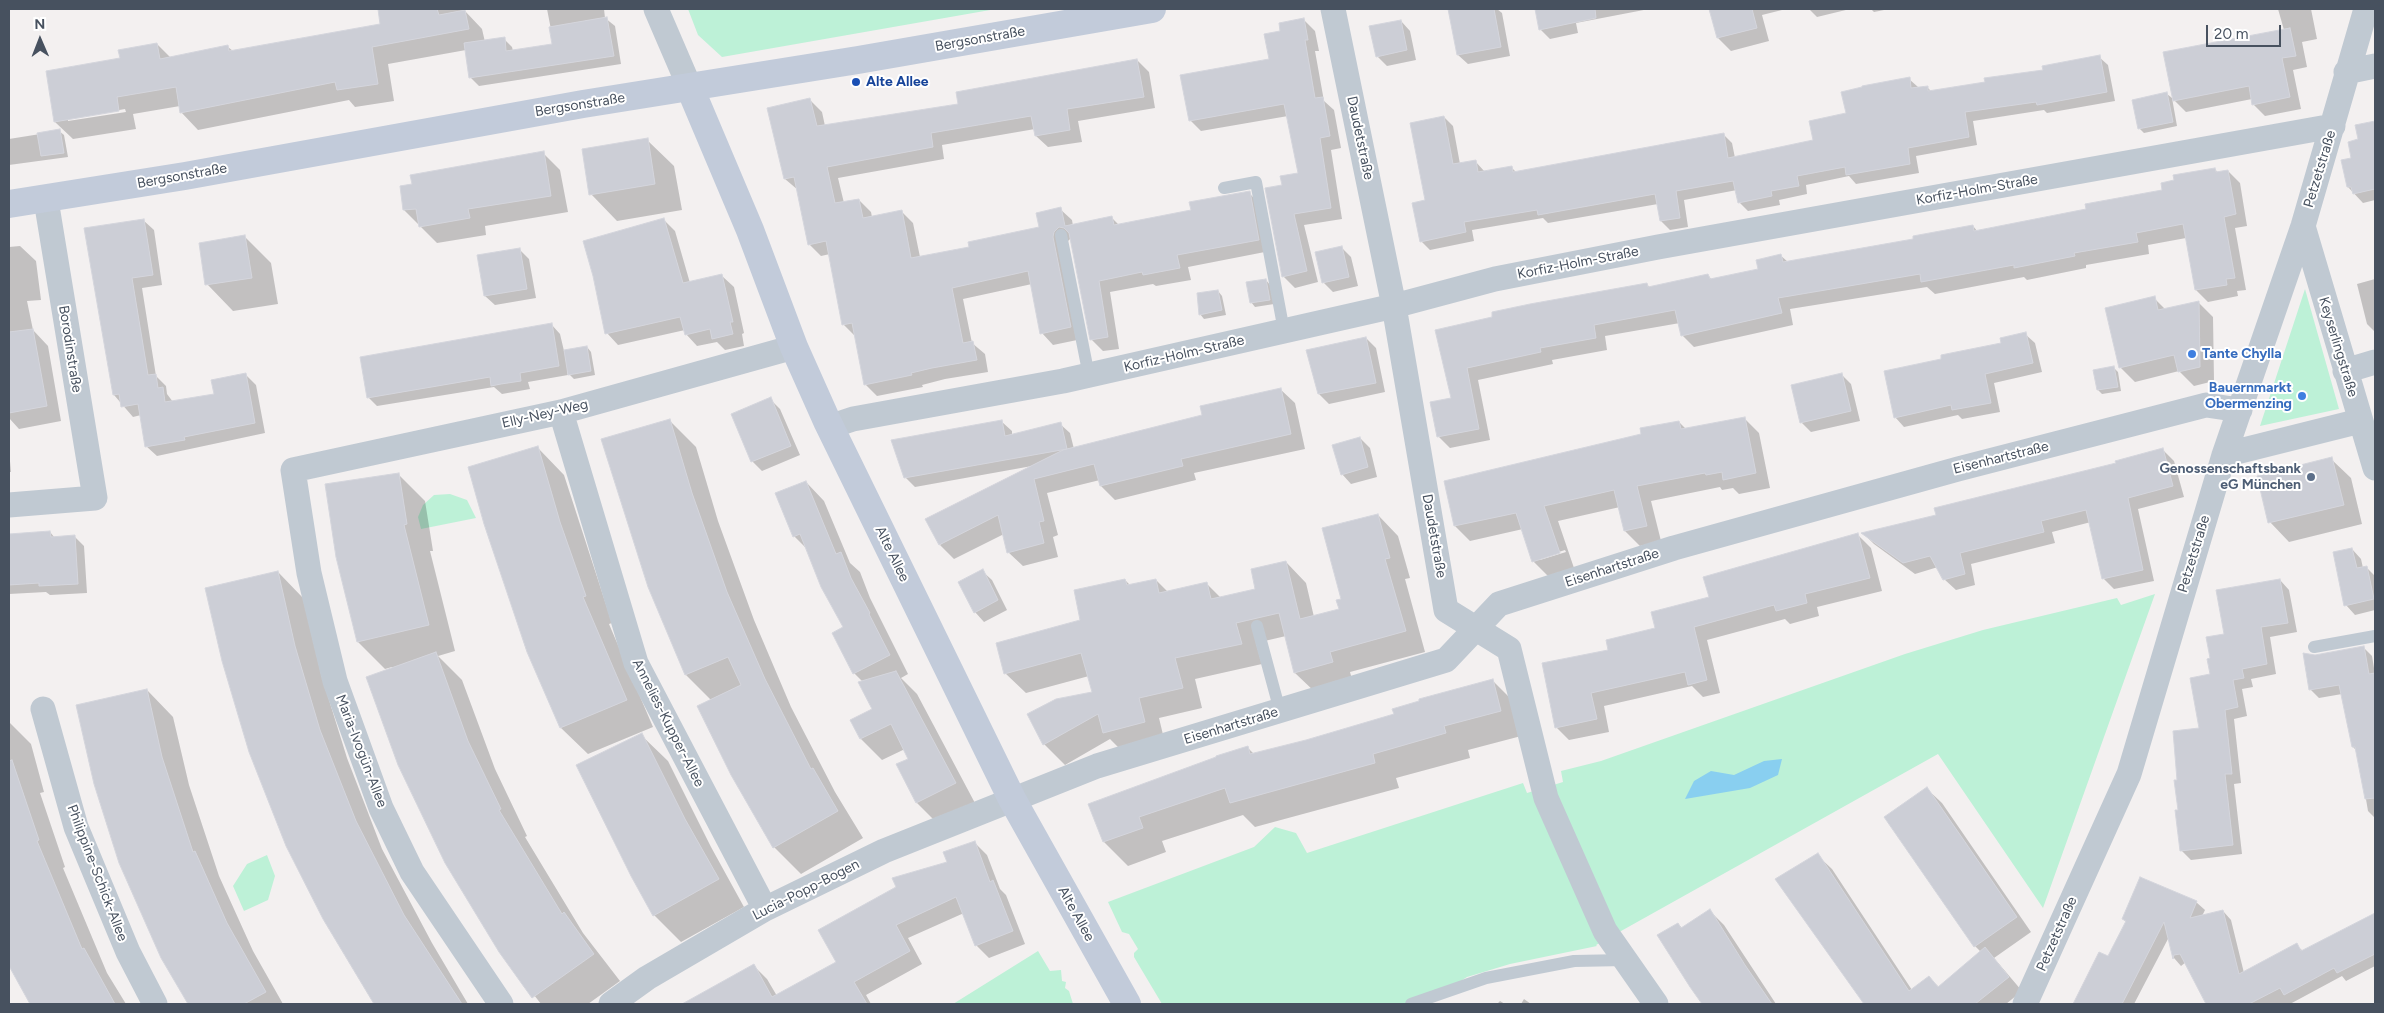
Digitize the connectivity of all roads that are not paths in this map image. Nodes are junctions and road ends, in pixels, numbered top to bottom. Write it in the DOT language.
graph roads {
  1 [pos="656,9"];
  2 [pos="1152,9"];
  3 [pos="1333,9"];
  4 [pos="2366,9"];
  5 [pos="2375,66"];
  6 [pos="2346,72"];
  7 [pos="690,88"];
  8 [pos="2333,126"];
  9 [pos="1224,188"];
  10 [pos="46,200"];
  11 [pos="9,204"];
  12 [pos="2302,226"];
  13 [pos="1061,235"];
  14 [pos="1394,306"];
  15 [pos="1284,331"];
  16 [pos="794,347"];
  17 [pos="2375,362"];
  18 [pos="2345,371"];
  19 [pos="1089,376"];
  20 [pos="2240,410"];
  21 [pos="561,412"];
  22 [pos="2360,421"];
  23 [pos="829,427"];
  24 [pos="2224,455"];
  25 [pos="2375,468"];
  26 [pos="293,470"];
  27 [pos="9,505"];
  28 [pos="1257,626"];
  29 [pos="1475,630"];
  30 [pos="2375,636"];
  31 [pos="2314,647"];
  32 [pos="43,709"];
  33 [pos="1280,711"];
  34 [pos="1012,799"];
  35 [pos="766,909"];
  36 [pos="1625,960"];
  37 [pos="155,1004"];
  38 [pos="501,1004"];
  39 [pos="611,1004"];
  40 [pos="1126,1004"];
  41 [pos="1411,1004"];
  42 [pos="1656,1004"];
  43 [pos="2026,1004"];
  1 -- 7 [label="street"];
  2 -- 7 [label="street, Bergsonstraße"];
  3 -- 14 [label="street, Daudetstraße"];
  4 -- 6 [label="street, Petzetstraße"];
  5 -- 6 [label="street"];
  6 -- 8 [label="street, Petzetstraße"];
  7 -- 10 [label="street, Bergsonstraße"];
  7 -- 16 [label="street, Alte Allee"];
  8 -- 12 [label="street, Petzetstraße"];
  8 -- 14 [label="street, Korfiz-Holm-Straße"];
  9 -- 15 [label="lane"];
  10 -- 11 [label="street, Bergsonstraße"];
  10 -- 27 [label="street, Borodinstraße"];
  12 -- 18 [label="street, Keyserlingstraße"];
  12 -- 20 [label="street, Petzetstraße"];
  13 -- 19 [label="lane"];
  14 -- 15 [label="street, Korfiz-Holm-Straße"];
  14 -- 29 [label="street, Daudetstraße"];
  15 -- 19 [label="street, Korfiz-Holm-Straße"];
  16 -- 21 [label="street, Elly-Ney-Weg"];
  16 -- 23 [label="street, Alte Allee"];
  17 -- 18 [label="street"];
  18 -- 22 [label="street, Keyserlingstraße"];
  19 -- 23 [label="street, Korfiz-Holm-Straße"];
  20 -- 24 [label="street, Petzetstraße"];
  20 -- 29 [label="street, Eisenhartstraße"];
  21 -- 26 [label="street, Elly-Ney-Weg"];
  21 -- 35 [label="street, Annelies-Kupper-Allee"];
  22 -- 24 [label="street"];
  22 -- 25 [label="street, Keyserlingstraße"];
  23 -- 34 [label="street, Alte Allee"];
  24 -- 43 [label="street, Petzetstraße"];
  26 -- 38 [label="street, Maria-Ivogün-Allee"];
  28 -- 33 [label="lane"];
  29 -- 33 [label="street, Eisenhartstraße"];
  29 -- 36 [label="street, Daudetstraße"];
  30 -- 31 [label="lane"];
  32 -- 37 [label="street, Philippine-Schick-Allee"];
  33 -- 34 [label="street, Eisenhartstraße"];
  34 -- 35 [label="street, Lucia-Popp-Bogen"];
  34 -- 40 [label="street, Alte Allee"];
  35 -- 39 [label="street, Lucia-Popp-Bogen"];
  36 -- 41 [label="lane"];
  36 -- 42 [label="street, Daudetstraße"];
}
